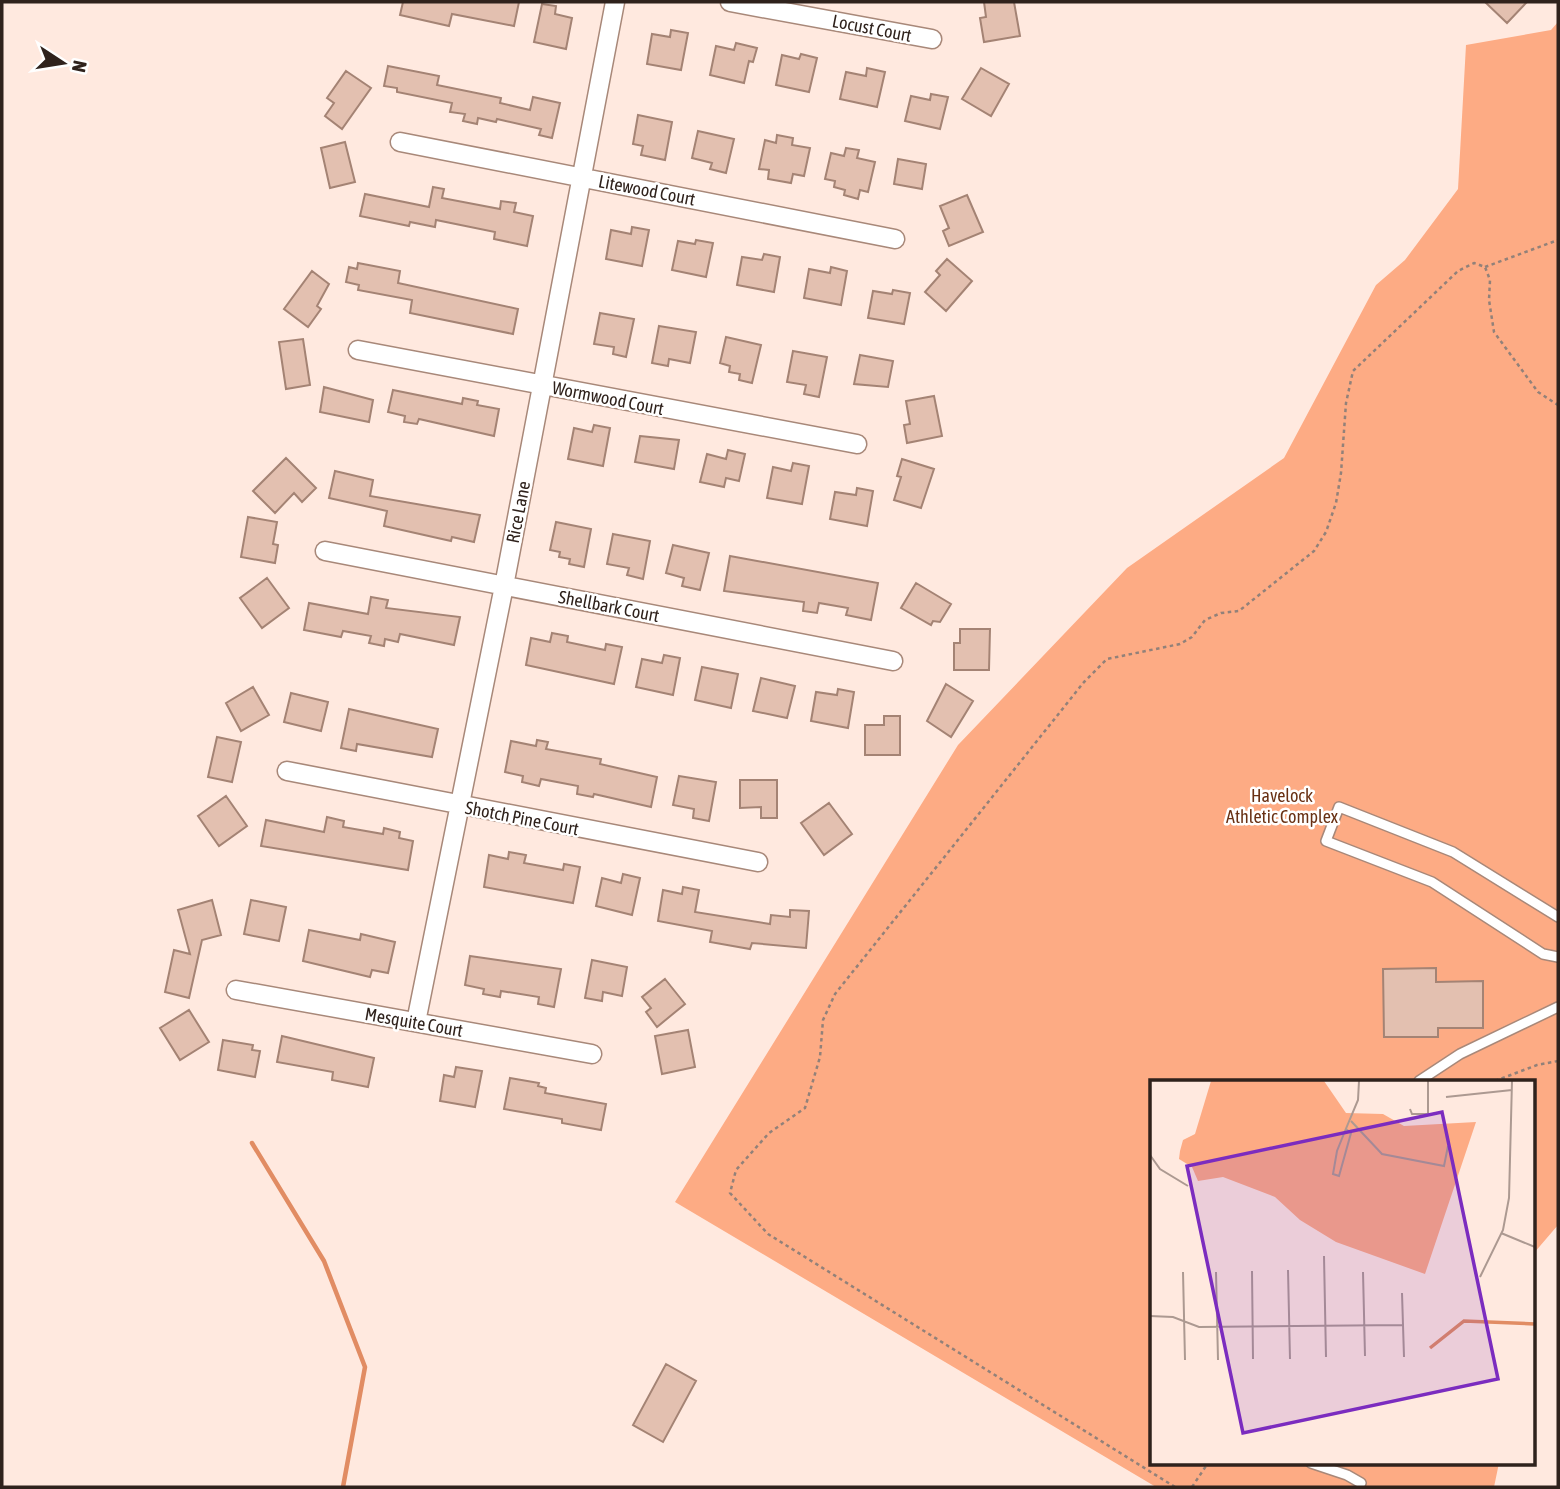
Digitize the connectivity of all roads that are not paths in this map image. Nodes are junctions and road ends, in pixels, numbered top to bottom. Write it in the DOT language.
graph roads {
  1 [pos="615,2"];
  2 [pos="730,2"];
  3 [pos="932,39"];
  4 [pos="400,142"];
  5 [pos="580,177"];
  6 [pos="895,239"];
  7 [pos="358,350"];
  8 [pos="542,386"];
  9 [pos="858,444"];
  10 [pos="325,551"];
  11 [pos="504,586"];
  12 [pos="893,661"];
  13 [pos="287,771"];
  14 [pos="459,806"];
  15 [pos="758,862"];
  16 [pos="1558,917"];
  17 [pos="1558,957"];
  18 [pos="236,990"];
  19 [pos="1558,1007"];
  20 [pos="416,1021"];
  21 [pos="592,1054"];
  22 [pos="1421,1080"];
  23 [pos="1314,1464"];
  24 [pos="1362,1483"];
  1 -- 5 [label="street, Rice Lane"];
  2 -- 3 [label="street, Locust Court"];
  4 -- 5 [label="street, Litewood Court"];
  5 -- 6 [label="street, Litewood Court"];
  5 -- 8 [label="street, Rice Lane"];
  7 -- 8 [label="street, Wormwood Court"];
  8 -- 9 [label="street, Wormwood Court"];
  8 -- 11 [label="street, Rice Lane"];
  10 -- 11 [label="street, Shellbark Court"];
  11 -- 12 [label="street, Shellbark Court"];
  11 -- 14 [label="street, Rice Lane"];
  13 -- 14 [label="street, Shotch Pine Court"];
  14 -- 15 [label="street, Shotch Pine Court"];
  14 -- 20 [label="street, Rice Lane"];
  16 -- 17 [label="lane"];
  18 -- 20 [label="street, Mesquite Court"];
  19 -- 22 [label="lane"];
  20 -- 21 [label="street, Mesquite Court"];
  23 -- 24 [label="lane"];
}
